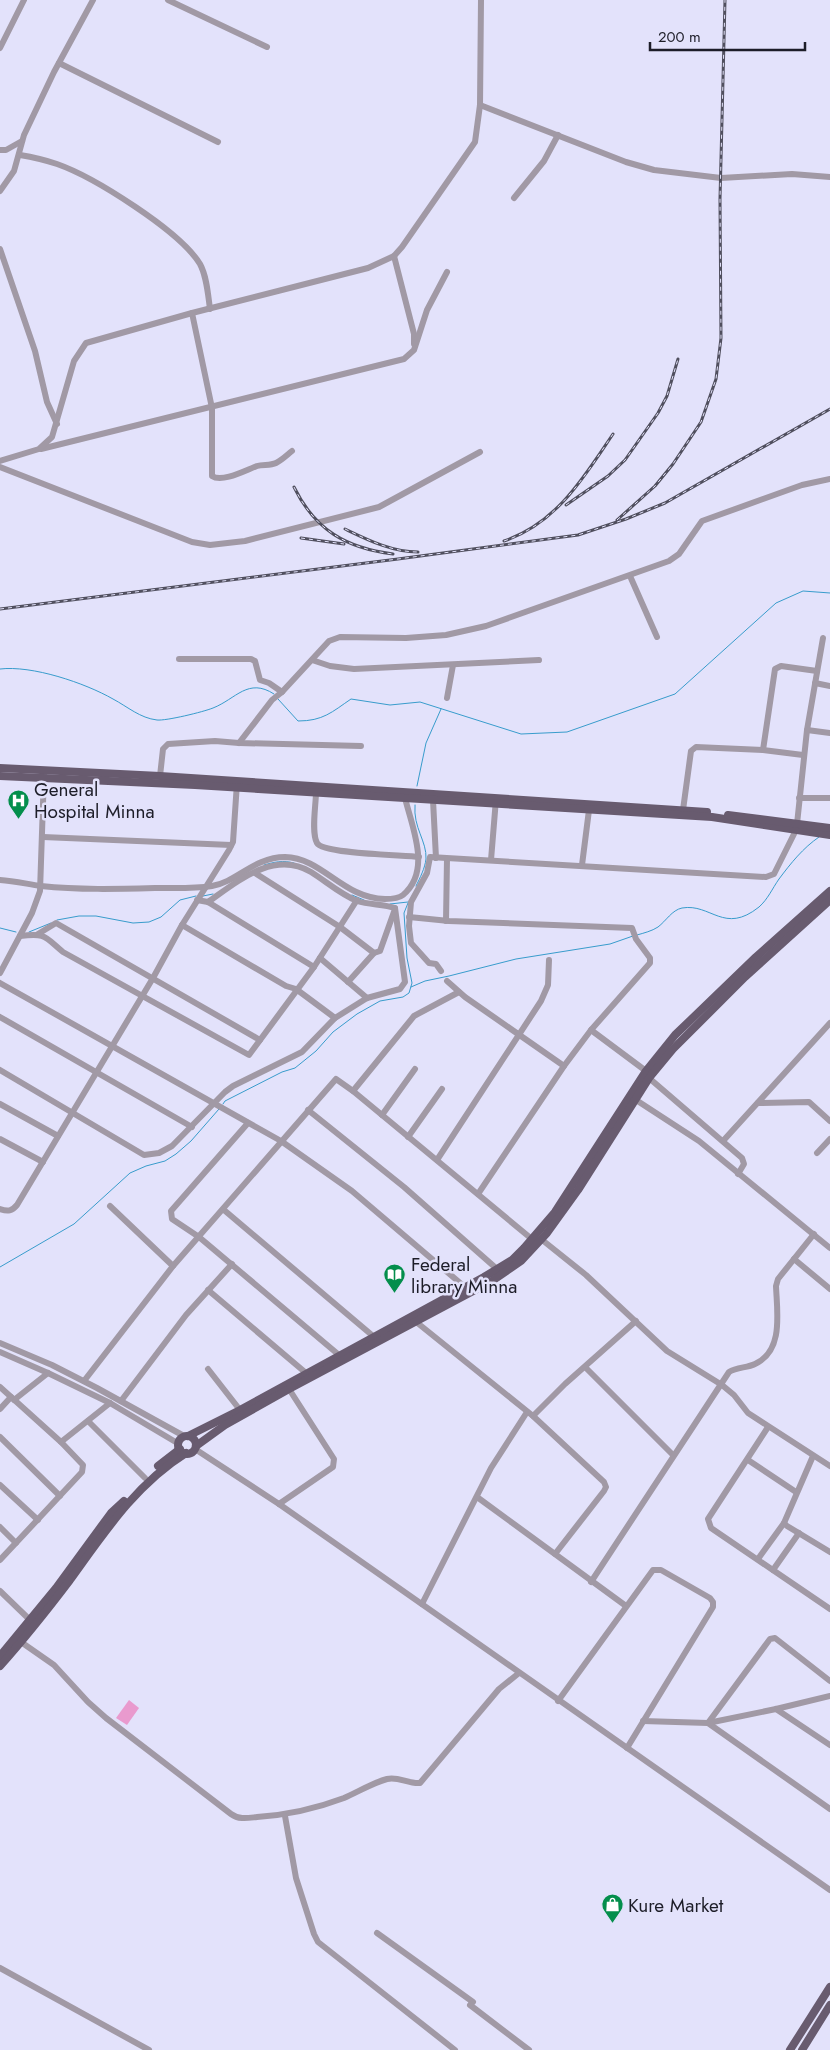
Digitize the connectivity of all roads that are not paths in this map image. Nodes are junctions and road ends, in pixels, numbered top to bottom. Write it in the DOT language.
graph roads {
  1 [pos="24,0"];
  2 [pos="93,0"];
  3 [pos="168,0"];
  4 [pos="481,0"];
  5 [pos="267,47"];
  6 [pos="0,48"];
  7 [pos="59,63"];
  8 [pos="480,105"];
  9 [pos="558,135"];
  10 [pos="22,141"];
  11 [pos="218,142"];
  12 [pos="0,150"];
  13 [pos="20,155"];
  14 [pos="830,178"];
  15 [pos="0,191"];
  16 [pos="514,198"];
  17 [pos="0,249"];
  18 [pos="394,256"];
  19 [pos="448,272"];
  20 [pos="210,309"];
  21 [pos="192,313"];
  22 [pos="414,350"];
  23 [pos="212,408"];
  24 [pos="57,424"];
  25 [pos="39,449"];
  26 [pos="292,451"];
  27 [pos="480,452"];
  28 [pos="0,461"];
  29 [pos="0,467"];
  30 [pos="830,479"];
  31 [pos="630,576"];
  32 [pos="657,637"];
  33 [pos="822,638"];
  34 [pos="179,660"];
  35 [pos="312,660"];
  36 [pos="538,660"];
  37 [pos="453,665"];
  38 [pos="817,671"];
  39 [pos="815,683"];
  40 [pos="830,686"];
  41 [pos="281,693"];
  42 [pos="447,698"];
  43 [pos="807,730"];
  44 [pos="830,733"];
  45 [pos="239,743"];
  46 [pos="361,746"];
  47 [pos="763,750"];
  48 [pos="803,755"];
  49 [pos="0,768"];
  50 [pos="44,774"];
  51 [pos="0,776"];
  52 [pos="160,776"];
  53 [pos="237,785"];
  54 [pos="316,792"];
  55 [pos="404,798"];
  56 [pos="799,798"];
  57 [pos="830,798"];
  58 [pos="434,800"];
  59 [pos="496,801"];
  60 [pos="589,810"];
  61 [pos="683,810"];
  62 [pos="796,827"];
  63 [pos="827,832"];
  64 [pos="43,837"];
  65 [pos="231,845"];
  66 [pos="419,857"];
  67 [pos="436,858"];
  68 [pos="447,859"];
  69 [pos="491,860"];
  70 [pos="582,865"];
  71 [pos="255,872"];
  72 [pos="0,880"];
  73 [pos="40,886"];
  74 [pos="204,888"];
  75 [pos="830,891"];
  76 [pos="198,900"];
  77 [pos="357,900"];
  78 [pos="830,900"];
  79 [pos="208,902"];
  80 [pos="395,908"];
  81 [pos="409,917"];
  82 [pos="446,921"];
  83 [pos="182,925"];
  84 [pos="340,927"];
  85 [pos="38,934"];
  86 [pos="20,936"];
  87 [pos="374,953"];
  88 [pos="320,958"];
  89 [pos="549,960"];
  90 [pos="314,967"];
  91 [pos="441,971"];
  92 [pos="0,973"];
  93 [pos="153,978"];
  94 [pos="447,981"];
  95 [pos="348,982"];
  96 [pos="0,983"];
  97 [pos="296,989"];
  98 [pos="458,992"];
  99 [pos="142,995"];
  100 [pos="367,998"];
  101 [pos="0,1017"];
  102 [pos="334,1018"];
  103 [pos="830,1023"];
  104 [pos="591,1030"];
  105 [pos="520,1035"];
  106 [pos="260,1040"];
  107 [pos="112,1046"];
  108 [pos="564,1066"];
  109 [pos="415,1069"];
  110 [pos="0,1070"];
  111 [pos="96,1072"];
  112 [pos="648,1075"];
  113 [pos="442,1089"];
  114 [pos="352,1091"];
  115 [pos="636,1100"];
  116 [pos="214,1102"];
  117 [pos="758,1102"];
  118 [pos="0,1104"];
  119 [pos="308,1110"];
  120 [pos="73,1113"];
  121 [pos="382,1115"];
  122 [pos="830,1121"];
  123 [pos="248,1123"];
  124 [pos="192,1127"];
  125 [pos="58,1136"];
  126 [pos="408,1136"];
  127 [pos="0,1139"];
  128 [pos="830,1139"];
  129 [pos="281,1141"];
  130 [pos="723,1141"];
  131 [pos="818,1153"];
  132 [pos="437,1160"];
  133 [pos="43,1162"];
  134 [pos="738,1174"];
  135 [pos="478,1194"];
  136 [pos="110,1206"];
  137 [pos="0,1209"];
  138 [pos="224,1210"];
  139 [pos="814,1234"];
  140 [pos="199,1237"];
  141 [pos="830,1238"];
  142 [pos="537,1239"];
  143 [pos="822,1241"];
  144 [pos="830,1248"];
  145 [pos="794,1259"];
  146 [pos="232,1264"];
  147 [pos="173,1266"];
  148 [pos="497,1269"];
  149 [pos="466,1288"];
  150 [pos="830,1289"];
  151 [pos="208,1290"];
  152 [pos="415,1322"];
  153 [pos="636,1322"];
  154 [pos="373,1336"];
  155 [pos="0,1343"];
  156 [pos="0,1352"];
  157 [pos="339,1355"];
  158 [pos="586,1368"];
  159 [pos="208,1369"];
  160 [pos="48,1373"];
  161 [pos="306,1373"];
  162 [pos="84,1381"];
  163 [pos="722,1385"];
  164 [pos="0,1387"];
  165 [pos="289,1389"];
  166 [pos="12,1398"];
  167 [pos="122,1401"];
  168 [pos="110,1403"];
  169 [pos="0,1409"];
  170 [pos="240,1410"];
  171 [pos="527,1412"];
  172 [pos="533,1416"];
  173 [pos="88,1421"];
  174 [pos="768,1427"];
  175 [pos="186,1436"];
  176 [pos="0,1437"];
  177 [pos="61,1442"];
  178 [pos="195,1447"];
  179 [pos="182,1449"];
  180 [pos="673,1455"];
  181 [pos="813,1456"];
  182 [pos="748,1460"];
  183 [pos="830,1466"];
  184 [pos="145,1478"];
  185 [pos="0,1485"];
  186 [pos="796,1492"];
  187 [pos="60,1496"];
  188 [pos="477,1497"];
  189 [pos="279,1504"];
  190 [pos="38,1520"];
  191 [pos="784,1523"];
  192 [pos="0,1527"];
  193 [pos="799,1533"];
  194 [pos="16,1543"];
  195 [pos="830,1552"];
  196 [pos="555,1554"];
  197 [pos="758,1559"];
  198 [pos="0,1560"];
  199 [pos="773,1570"];
  200 [pos="591,1582"];
  201 [pos="0,1591"];
  202 [pos="422,1604"];
  203 [pos="626,1606"];
  204 [pos="830,1609"];
  205 [pos="30,1620"];
  206 [pos="21,1642"];
  207 [pos="0,1656"];
  208 [pos="0,1666"];
  209 [pos="519,1673"];
  210 [pos="830,1681"];
  211 [pos="830,1696"];
  212 [pos="558,1700"];
  213 [pos="776,1709"];
  214 [pos="643,1721"];
  215 [pos="708,1723"];
  216 [pos="830,1745"];
  217 [pos="627,1748"];
  218 [pos="830,1809"];
  219 [pos="285,1816"];
  220 [pos="830,1890"];
  221 [pos="376,1933"];
  222 [pos="0,1968"];
  223 [pos="830,1988"];
  224 [pos="830,2006"];
  225 [pos="150,2050"];
  226 [pos="455,2050"];
  227 [pos="529,2050"];
  228 [pos="790,2050"];
  229 [pos="802,2050"];
  1 -- 6 [label="street"];
  2 -- 7 [label="street"];
  3 -- 5 [label="street"];
  4 -- 8 [label="street"];
  7 -- 10 [label="street"];
  7 -- 11 [label="street"];
  8 -- 9 [label="street"];
  8 -- 18 [label="street"];
  9 -- 14 [label="street"];
  9 -- 16 [label="street"];
  10 -- 12 [label="street"];
  10 -- 13 [label="street"];
  13 -- 15 [label="street"];
  13 -- 20 [label="street"];
  17 -- 24 [label="street"];
  18 -- 20 [label="street"];
  18 -- 22 [label="street"];
  19 -- 22 [label="street"];
  20 -- 21 [label="street"];
  21 -- 23 [label="street"];
  21 -- 24 [label="street"];
  22 -- 23 [label="street"];
  23 -- 25 [label="street"];
  23 -- 26 [label="street"];
  24 -- 25 [label="street"];
  25 -- 28 [label="street"];
  27 -- 29 [label="street"];
  30 -- 31 [label="street"];
  31 -- 32 [label="street"];
  31 -- 35 [label="street"];
  33 -- 38 [label="street"];
  34 -- 41 [label="street"];
  35 -- 37 [label="street"];
  35 -- 41 [label="street"];
  36 -- 37 [label="street"];
  37 -- 42 [label="street"];
  38 -- 39 [label="street"];
  38 -- 47 [label="street"];
  39 -- 40 [label="street"];
  39 -- 43 [label="street"];
  41 -- 45 [label="street"];
  43 -- 44 [label="street"];
  43 -- 48 [label="street"];
  45 -- 46 [label="street"];
  45 -- 52 [label="street"];
  47 -- 48 [label="street"];
  47 -- 61 [label="street"];
  48 -- 56 [label="street"];
  49 -- 50 [label="main road"];
  50 -- 51 [label="main road"];
  50 -- 52 [label="main road"];
  50 -- 53 [label="main road"];
  50 -- 64 [label="street"];
  52 -- 53 [label="main road"];
  53 -- 54 [label="main road"];
  53 -- 59 [label="main road"];
  53 -- 65 [label="street"];
  54 -- 55 [label="main road"];
  54 -- 66 [label="street"];
  55 -- 58 [label="main road"];
  55 -- 66 [label="street"];
  56 -- 57 [label="street"];
  56 -- 62 [label="street"];
  58 -- 59 [label="main road"];
  58 -- 67 [label="street"];
  59 -- 60 [label="main road"];
  59 -- 61 [label="main road"];
  59 -- 69 [label="street"];
  60 -- 62 [label="main road"];
  60 -- 70 [label="street"];
  61 -- 62 [label="main road"];
  62 -- 63 [label="main road"];
  62 -- 70 [label="street"];
  64 -- 65 [label="street"];
  64 -- 73 [label="street"];
  65 -- 74 [label="street"];
  66 -- 74 [label="street"];
  67 -- 68 [label="street"];
  67 -- 81 [label="street"];
  68 -- 69 [label="street"];
  68 -- 82 [label="street"];
  69 -- 70 [label="street"];
  71 -- 77 [label="street"];
  71 -- 79 [label="street"];
  71 -- 84 [label="street"];
  72 -- 73 [label="street"];
  73 -- 74 [label="street"];
  73 -- 86 [label="street"];
  74 -- 76 [label="street"];
  75 -- 112 [label="main road"];
  76 -- 79 [label="street"];
  76 -- 83 [label="street"];
  77 -- 80 [label="street"];
  77 -- 84 [label="street"];
  78 -- 112 [label="main road"];
  79 -- 90 [label="street"];
  80 -- 87 [label="street"];
  80 -- 100 [label="street"];
  81 -- 82 [label="street"];
  81 -- 91 [label="street"];
  82 -- 104 [label="street"];
  83 -- 93 [label="street"];
  83 -- 97 [label="street"];
  84 -- 87 [label="street"];
  84 -- 88 [label="street"];
  85 -- 86 [label="street"];
  85 -- 93 [label="street"];
  85 -- 99 [label="street"];
  86 -- 92 [label="street"];
  87 -- 95 [label="street"];
  88 -- 90 [label="street"];
  88 -- 95 [label="street"];
  89 -- 105 [label="street"];
  90 -- 97 [label="street"];
  93 -- 99 [label="street"];
  93 -- 106 [label="street"];
  94 -- 98 [label="street"];
  95 -- 100 [label="street"];
  96 -- 107 [label="street"];
  97 -- 102 [label="street"];
  97 -- 106 [label="street"];
  98 -- 105 [label="street"];
  98 -- 114 [label="street"];
  99 -- 106 [label="street"];
  99 -- 107 [label="street"];
  100 -- 102 [label="street"];
  101 -- 111 [label="street"];
  102 -- 116 [label="street"];
  103 -- 117 [label="street"];
  104 -- 108 [label="street"];
  104 -- 112 [label="street"];
  105 -- 108 [label="street"];
  105 -- 132 [label="street"];
  107 -- 111 [label="street"];
  107 -- 116 [label="street"];
  108 -- 135 [label="street"];
  109 -- 121 [label="street"];
  110 -- 120 [label="street"];
  111 -- 120 [label="street"];
  111 -- 124 [label="street"];
  112 -- 115 [label="main road"];
  112 -- 130 [label="street"];
  112 -- 142 [label="main road"];
  113 -- 126 [label="street"];
  114 -- 119 [label="street"];
  114 -- 121 [label="street"];
  115 -- 134 [label="street"];
  115 -- 142 [label="main road"];
  116 -- 123 [label="street"];
  116 -- 124 [label="street"];
  117 -- 122 [label="street"];
  117 -- 130 [label="street"];
  118 -- 125 [label="street"];
  119 -- 129 [label="street"];
  119 -- 148 [label="street"];
  120 -- 124 [label="street"];
  120 -- 125 [label="street"];
  121 -- 126 [label="street"];
  123 -- 129 [label="street"];
  123 -- 140 [label="street"];
  125 -- 133 [label="street"];
  126 -- 132 [label="street"];
  127 -- 133 [label="street"];
  128 -- 131 [label="street"];
  129 -- 138 [label="street"];
  129 -- 149 [label="street"];
  130 -- 134 [label="street"];
  132 -- 135 [label="street"];
  133 -- 137 [label="street"];
  134 -- 139 [label="street"];
  135 -- 142 [label="street"];
  136 -- 147 [label="street"];
  138 -- 140 [label="street"];
  138 -- 154 [label="street"];
  139 -- 143 [label="street"];
  139 -- 145 [label="street"];
  140 -- 146 [label="street"];
  140 -- 147 [label="street"];
  141 -- 143 [label="street"];
  142 -- 148 [label="main road"];
  142 -- 152 [label="main road"];
  142 -- 153 [label="street"];
  143 -- 144 [label="street"];
  145 -- 150 [label="street"];
  145 -- 163 [label="street"];
  146 -- 151 [label="street"];
  146 -- 157 [label="street"];
  147 -- 162 [label="street"];
  148 -- 149 [label="main road"];
  149 -- 154 [label="main road"];
  151 -- 161 [label="street"];
  151 -- 167 [label="street"];
  152 -- 165 [label="main road"];
  152 -- 171 [label="street"];
  153 -- 158 [label="street"];
  153 -- 163 [label="street"];
  154 -- 157 [label="main road"];
  155 -- 162 [label="street"];
  156 -- 160 [label="street"];
  157 -- 161 [label="main road"];
  158 -- 172 [label="street"];
  158 -- 180 [label="street"];
  159 -- 170 [label="street"];
  160 -- 166 [label="street"];
  160 -- 168 [label="street"];
  161 -- 170 [label="main road"];
  162 -- 167 [label="street"];
  163 -- 174 [label="street"];
  163 -- 180 [label="street"];
  164 -- 166 [label="street"];
  165 -- 178 [label="main road"];
  165 -- 189 [label="street"];
  166 -- 169 [label="street"];
  166 -- 177 [label="street"];
  167 -- 175 [label="street"];
  168 -- 173 [label="street"];
  168 -- 179 [label="street"];
  170 -- 175 [label="main road"];
  171 -- 172 [label="street"];
  171 -- 188 [label="street"];
  172 -- 196 [label="street"];
  173 -- 177 [label="street"];
  173 -- 184 [label="street"];
  174 -- 181 [label="street"];
  174 -- 182 [label="street"];
  175 -- 178 [label="main road"];
  175 -- 179 [label="main road"];
  176 -- 187 [label="street"];
  177 -- 187 [label="street"];
  178 -- 179 [label="main road"];
  178 -- 189 [label="street"];
  179 -- 184 [label="main road"];
  179 -- 206 [label="main road"];
  180 -- 200 [label="street"];
  181 -- 183 [label="street"];
  181 -- 186 [label="street"];
  182 -- 186 [label="street"];
  182 -- 197 [label="street"];
  184 -- 205 [label="main road"];
  185 -- 190 [label="street"];
  186 -- 191 [label="street"];
  187 -- 190 [label="street"];
  188 -- 196 [label="street"];
  188 -- 202 [label="street"];
  189 -- 202 [label="street"];
  190 -- 194 [label="street"];
  191 -- 193 [label="street"];
  191 -- 197 [label="street"];
  192 -- 194 [label="street"];
  193 -- 195 [label="street"];
  193 -- 199 [label="street"];
  194 -- 198 [label="street"];
  196 -- 200 [label="street"];
  197 -- 199 [label="street"];
  199 -- 204 [label="street"];
  200 -- 203 [label="street"];
  201 -- 205 [label="street"];
  202 -- 209 [label="street"];
  203 -- 212 [label="street"];
  203 -- 214 [label="street"];
  205 -- 207 [label="main road"];
  206 -- 208 [label="main road"];
  206 -- 219 [label="street"];
  209 -- 212 [label="street"];
  209 -- 219 [label="street"];
  210 -- 215 [label="street"];
  211 -- 213 [label="street"];
  212 -- 217 [label="street"];
  213 -- 215 [label="street"];
  213 -- 216 [label="street"];
  214 -- 215 [label="street"];
  214 -- 217 [label="street"];
  215 -- 218 [label="street"];
  217 -- 220 [label="street"];
  219 -- 226 [label="street"];
  221 -- 227 [label="street"];
  222 -- 225 [label="street"];
  223 -- 228 [label="main road"];
  224 -- 229 [label="main road"];
}
